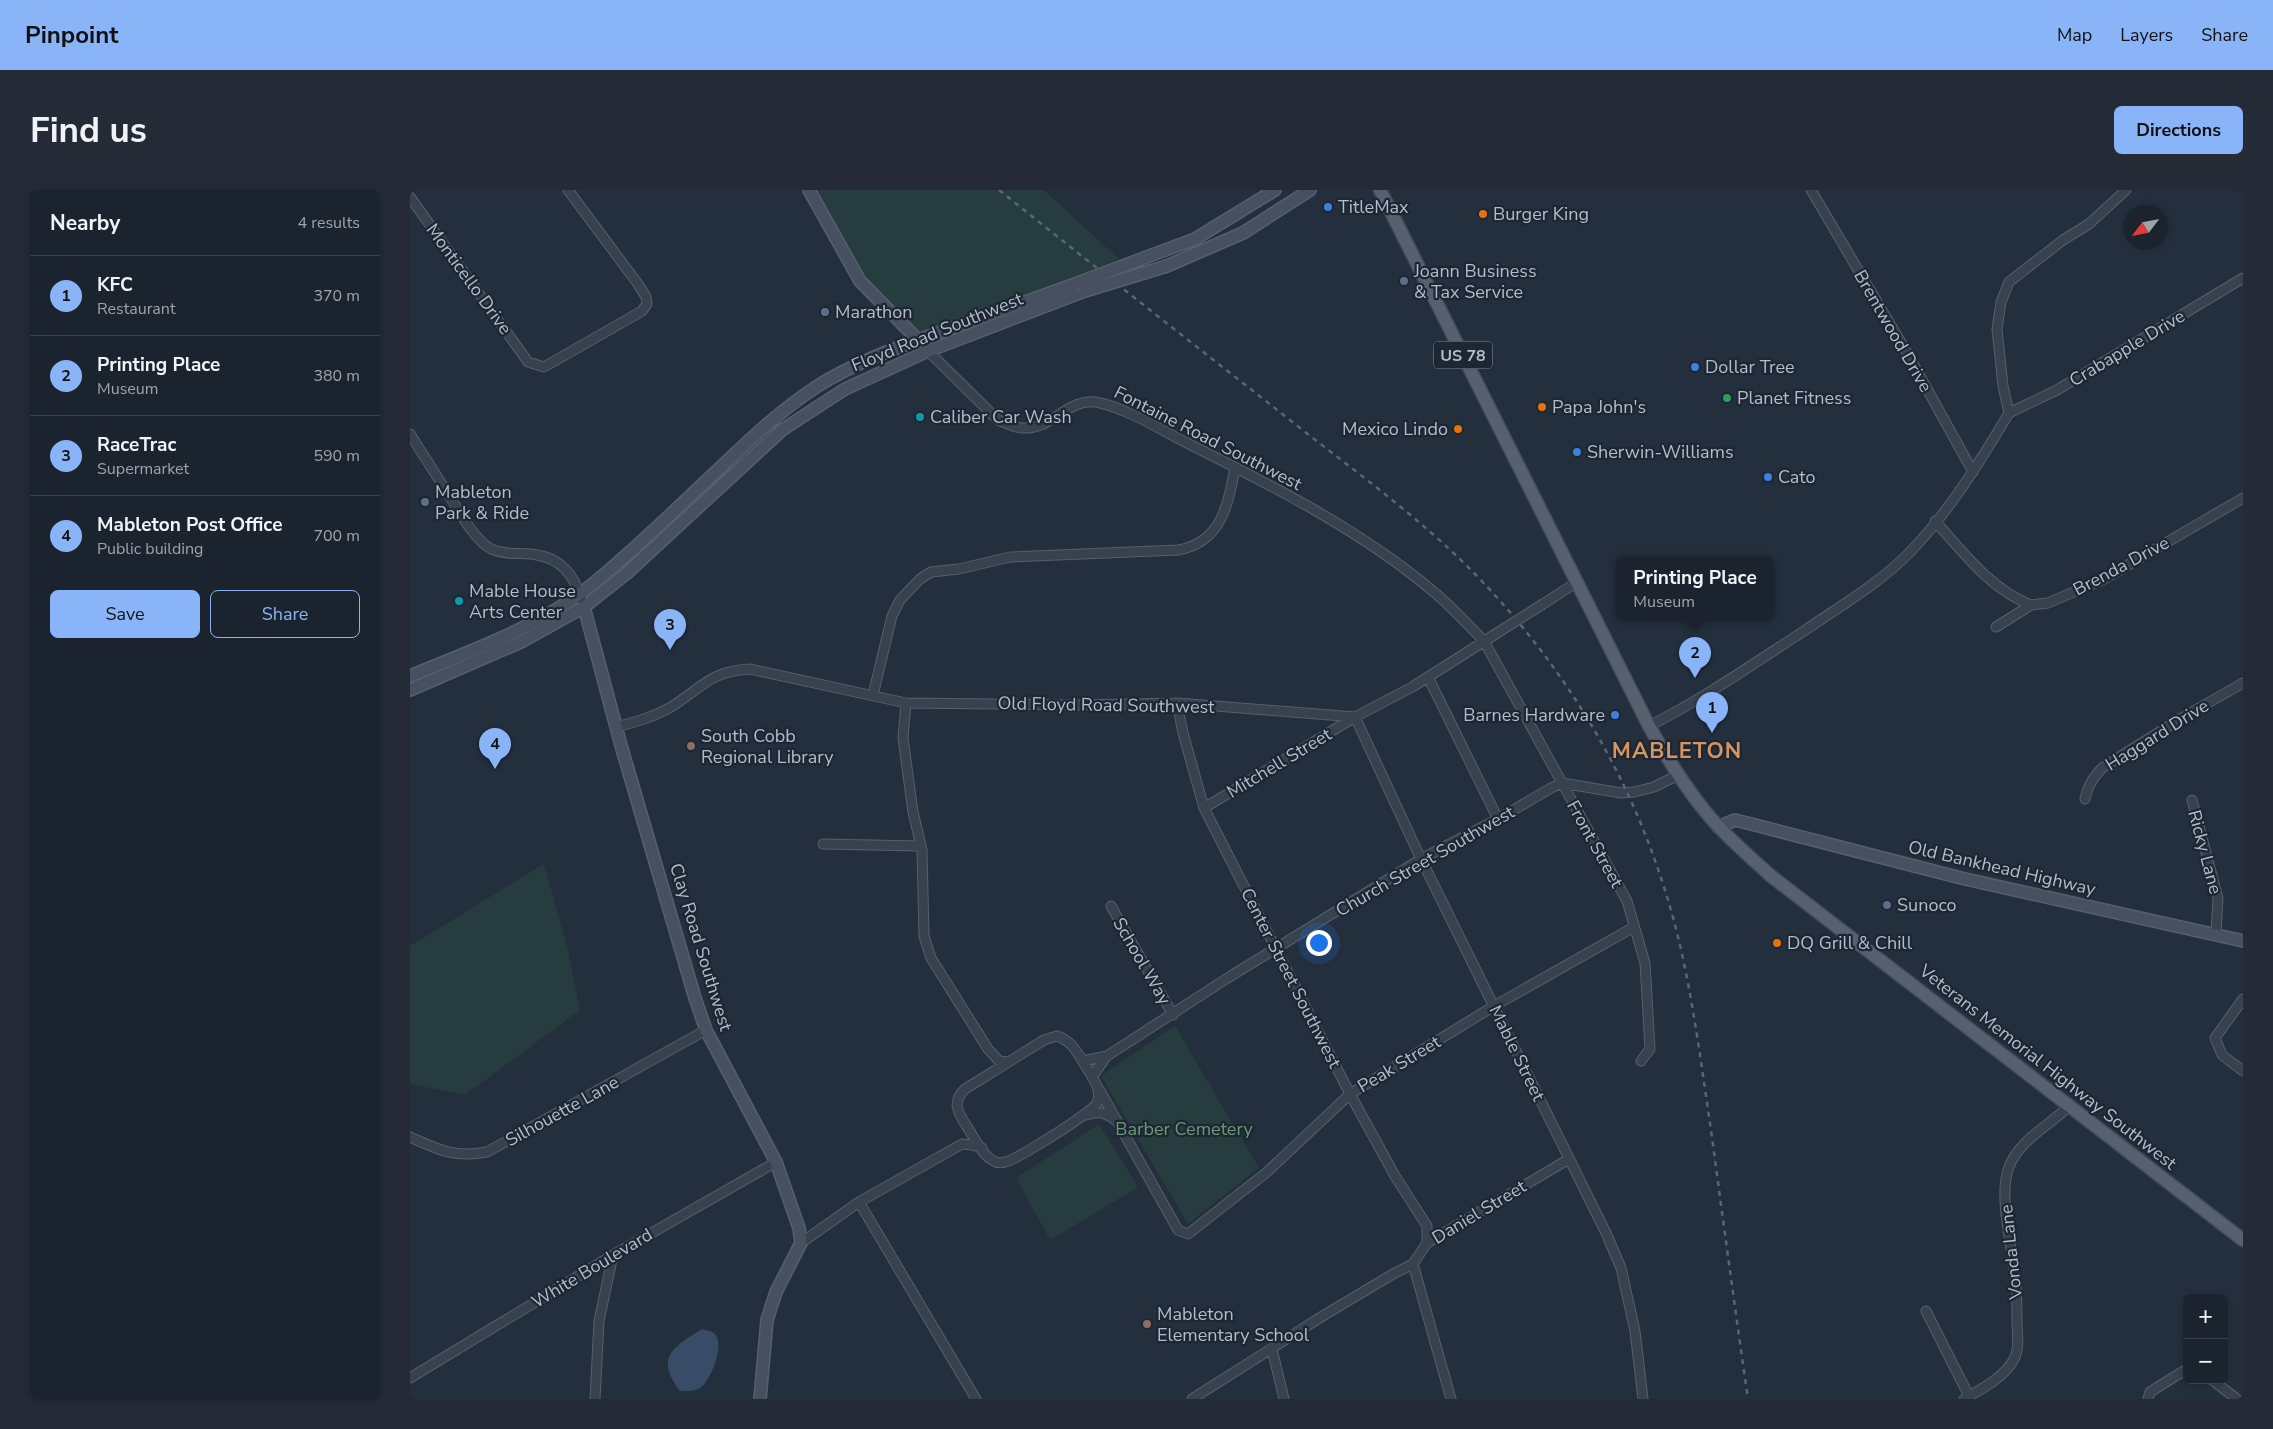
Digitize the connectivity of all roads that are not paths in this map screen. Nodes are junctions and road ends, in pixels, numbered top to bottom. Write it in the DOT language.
graph roads {
  1 [pos="568,190"];
  2 [pos="809,190"];
  3 [pos="1274,190"];
  4 [pos="1310,190"];
  5 [pos="1380,190"];
  6 [pos="1811,190"];
  7 [pos="2126,190"];
  8 [pos="410,197"];
  9 [pos="2243,278"];
  10 [pos="917,340"];
  11 [pos="928,351"];
  12 [pos="2009,413"];
  13 [pos="410,434"];
  14 [pos="1236,467"];
  15 [pos="1973,472"];
  16 [pos="2243,498"];
  17 [pos="1935,521"];
  18 [pos="1577,582"];
  19 [pos="580,594"];
  20 [pos="2031,605"];
  21 [pos="584,607"];
  22 [pos="1996,627"];
  23 [pos="1484,641"];
  24 [pos="410,676"];
  25 [pos="1428,677"];
  26 [pos="2243,683"];
  27 [pos="410,690"];
  28 [pos="872,695"];
  29 [pos="1177,703"];
  30 [pos="906,704"];
  31 [pos="1355,717"];
  32 [pos="1649,726"];
  33 [pos="616,727"];
  34 [pos="1678,775"];
  35 [pos="1562,783"];
  36 [pos="2085,799"];
  37 [pos="2192,800"];
  38 [pos="1204,808"];
  39 [pos="1498,819"];
  40 [pos="1718,827"];
  41 [pos="823,844"];
  42 [pos="920,846"];
  43 [pos="1421,859"];
  44 [pos="1111,906"];
  45 [pos="1634,927"];
  46 [pos="2216,933"];
  47 [pos="2243,941"];
  48 [pos="1276,950"];
  49 [pos="2243,999"];
  50 [pos="1494,1006"];
  51 [pos="1173,1015"];
  52 [pos="706,1030"];
  53 [pos="988,1049"];
  54 [pos="1107,1056"];
  55 [pos="1082,1061"];
  56 [pos="1641,1061"];
  57 [pos="1008,1062"];
  58 [pos="2243,1071"];
  59 [pos="987,1075"];
  60 [pos="1092,1077"];
  61 [pos="1099,1089"];
  62 [pos="1350,1094"];
  63 [pos="2070,1106"];
  64 [pos="1086,1115"];
  65 [pos="1118,1122"];
  66 [pos="965,1123"];
  67 [pos="410,1137"];
  68 [pos="962,1144"];
  69 [pos="982,1148"];
  70 [pos="1569,1158"];
  71 [pos="776,1162"];
  72 [pos="859,1202"];
  73 [pos="2243,1240"];
  74 [pos="801,1243"];
  75 [pos="1427,1243"];
  76 [pos="613,1255"];
  77 [pos="1414,1264"];
  78 [pos="1926,1311"];
  79 [pos="1272,1349"];
  80 [pos="2183,1371"];
  81 [pos="410,1378"];
  82 [pos="2217,1384"];
  83 [pos="1966,1398"];
  84 [pos="595,1399"];
  85 [pos="760,1399"];
  86 [pos="976,1399"];
  87 [pos="1192,1399"];
  88 [pos="1284,1399"];
  89 [pos="1451,1399"];
  90 [pos="1643,1399"];
  91 [pos="2148,1399"];
  92 [pos="2237,1399"];
  1 -- 8 [label="street, Monticello Drive"];
  2 -- 10 [label="main road, Fontaine Road Southwest"];
  3 -- 10 [label="main road, Floyd Road Southwest, bridge"];
  4 -- 11 [label="main road, Floyd Road Southwest, bridge"];
  5 -- 18 [label="main road, Veterans Memorial Highway Southwest / US 78"];
  6 -- 15 [label="street, Brentwood Drive"];
  7 -- 12 [label="street"];
  9 -- 12 [label="street, Crabapple Drive"];
  10 -- 11 [label="main road, Fontaine Road Southwest"];
  10 -- 19 [label="main road, Floyd Road Southwest"];
  11 -- 14 [label="street, Fontaine Road Southwest"];
  11 -- 21 [label="main road, Floyd Road Southwest"];
  12 -- 15 [label="street"];
  13 -- 19 [label="street"];
  14 -- 23 [label="street, Fontaine Road Southwest"];
  14 -- 28 [label="street"];
  15 -- 17 [label="street"];
  16 -- 20 [label="street, Brenda Drive"];
  17 -- 20 [label="street"];
  17 -- 32 [label="street"];
  18 -- 23 [label="street, Old Floyd Road Southwest, bridge"];
  18 -- 32 [label="main road, Veterans Memorial Highway Southwest / US 78"];
  19 -- 21 [label="street"];
  19 -- 24 [label="main road, Floyd Road Southwest"];
  20 -- 22 [label="street, Brenda Drive"];
  21 -- 27 [label="main road, Floyd Road Southwest"];
  21 -- 33 [label="main road, Clay Road Southwest"];
  23 -- 25 [label="street, Old Floyd Road Southwest"];
  23 -- 35 [label="street, Front Street"];
  25 -- 31 [label="street, Old Floyd Road Southwest"];
  25 -- 39 [label="street"];
  26 -- 36 [label="street, Haggard Drive"];
  28 -- 30 [label="street, Old Floyd Road Southwest"];
  28 -- 33 [label="street, Old Floyd Road Southwest"];
  29 -- 30 [label="street, Old Floyd Road Southwest"];
  29 -- 31 [label="street, Old Floyd Road Southwest"];
  29 -- 38 [label="street, Center Street Southwest"];
  30 -- 42 [label="street"];
  31 -- 38 [label="street, Mitchell Street"];
  31 -- 43 [label="street, Mable Street"];
  32 -- 34 [label="main road, Veterans Memorial Highway Southwest / US 78"];
  33 -- 52 [label="main road, Clay Road Southwest"];
  34 -- 35 [label="street"];
  34 -- 40 [label="main road, Veterans Memorial Highway Southwest / US 78"];
  35 -- 39 [label="street, Church Street Southwest"];
  35 -- 45 [label="street, Front Street"];
  37 -- 46 [label="street, Ricky Lane"];
  38 -- 48 [label="street, Center Street Southwest"];
  39 -- 43 [label="street, Church Street Southwest"];
  40 -- 46 [label="main road, Old Bankhead Highway"];
  40 -- 63 [label="main road, Veterans Memorial Highway Southwest / US 78"];
  41 -- 42 [label="street"];
  42 -- 53 [label="street"];
  43 -- 48 [label="street, Church Street Southwest"];
  43 -- 50 [label="street, Mable Street"];
  44 -- 51 [label="street, School Way"];
  45 -- 50 [label="street, Peak Street"];
  45 -- 56 [label="street, Front Street"];
  46 -- 47 [label="main road, Old Bankhead Highway"];
  48 -- 51 [label="street, Church Street Southwest"];
  48 -- 62 [label="street, Center Street Southwest"];
  49 -- 58 [label="street"];
  50 -- 62 [label="street, Peak Street"];
  50 -- 70 [label="street, Mable Street"];
  51 -- 54 [label="street, Church Street Southwest"];
  52 -- 67 [label="street, Silhouette Lane"];
  52 -- 71 [label="main road, Clay Road Southwest"];
  53 -- 57 [label="street"];
  53 -- 59 [label="street"];
  54 -- 55 [label="street, Church Street Southwest"];
  54 -- 60 [label="street"];
  55 -- 57 [label="street"];
  55 -- 60 [label="street"];
  57 -- 59 [label="street"];
  59 -- 66 [label="street"];
  60 -- 61 [label="street"];
  61 -- 64 [label="street"];
  61 -- 65 [label="street"];
  62 -- 65 [label="street, Peak Street"];
  62 -- 75 [label="street, Center Street Southwest"];
  63 -- 73 [label="main road, Veterans Memorial Highway Southwest / US 78"];
  63 -- 83 [label="street, Vonda Lane"];
  64 -- 65 [label="street"];
  64 -- 69 [label="street"];
  66 -- 68 [label="street"];
  66 -- 69 [label="street"];
  68 -- 69 [label="street"];
  68 -- 72 [label="street"];
  70 -- 75 [label="street, Daniel Street"];
  70 -- 90 [label="street, Mable Street"];
  71 -- 74 [label="main road, Clay Road Southwest"];
  71 -- 76 [label="street, White Boulevard"];
  72 -- 74 [label="street"];
  72 -- 86 [label="street"];
  74 -- 85 [label="main road"];
  75 -- 77 [label="street, Daniel Street"];
  76 -- 81 [label="street, White Boulevard"];
  76 -- 84 [label="street"];
  77 -- 79 [label="street"];
  77 -- 89 [label="street"];
  78 -- 83 [label="street"];
  79 -- 87 [label="street"];
  79 -- 88 [label="street"];
  80 -- 91 [label="street"];
  82 -- 92 [label="street"];
}
